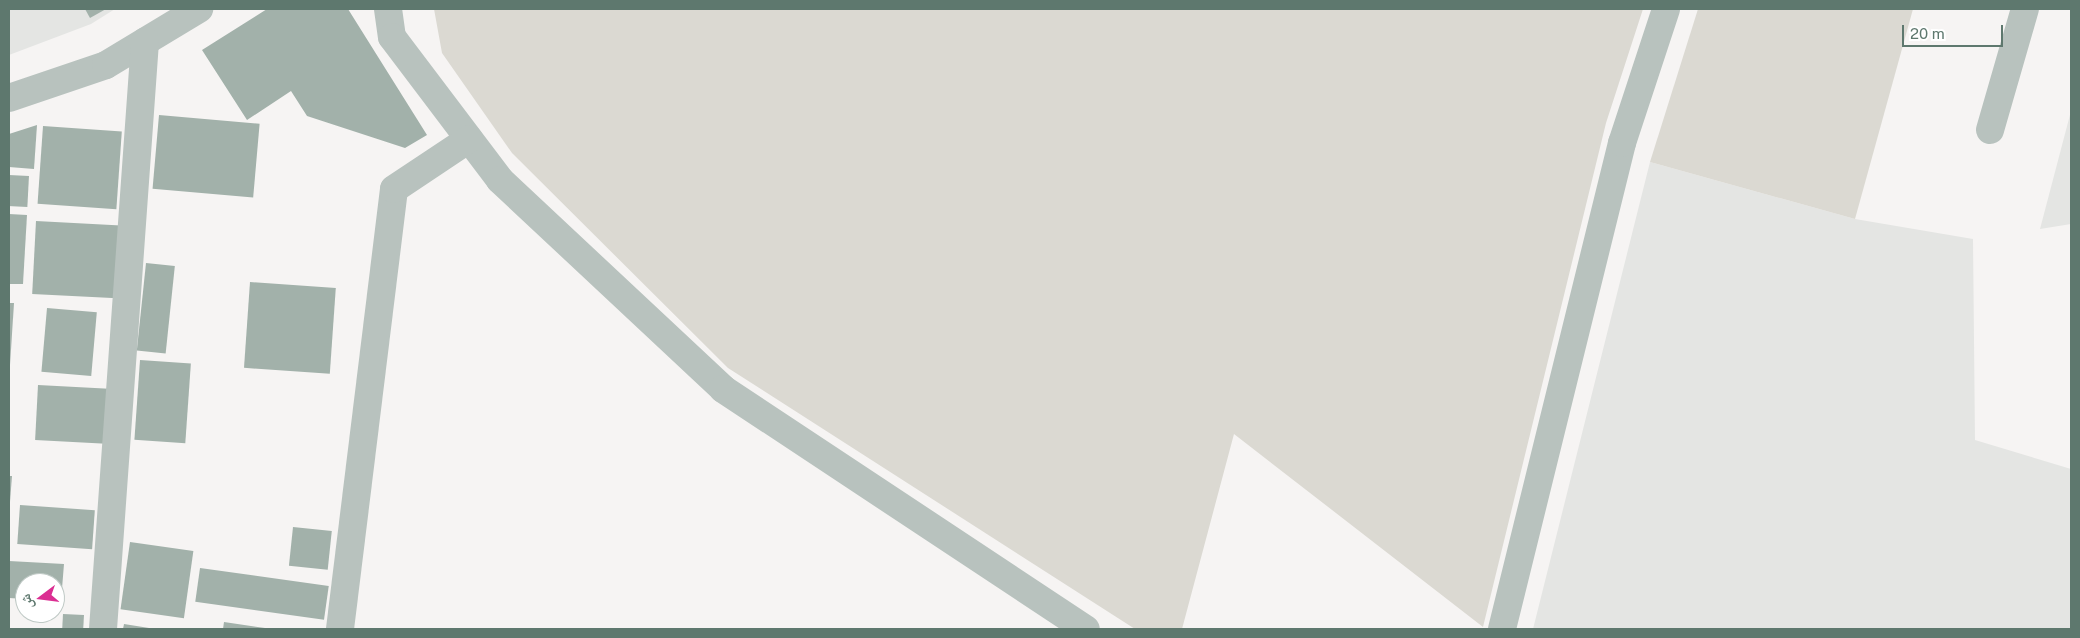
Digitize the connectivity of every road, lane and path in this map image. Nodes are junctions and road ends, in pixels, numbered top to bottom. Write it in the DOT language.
graph roads {
  1 [pos="199,9"];
  2 [pos="388,9"];
  3 [pos="1666,9"];
  4 [pos="2025,9"];
  5 [pos="146,41"];
  6 [pos="9,98"];
  7 [pos="1990,130"];
  8 [pos="469,139"];
  9 [pos="103,629"];
  10 [pos="340,629"];
  11 [pos="1086,629"];
  12 [pos="1502,629"];
  1 -- 5 [label="street"];
  2 -- 8 [label="street"];
  3 -- 12 [label="street"];
  4 -- 7 [label="street"];
  5 -- 6 [label="street"];
  5 -- 9 [label="street"];
  8 -- 10 [label="street"];
  8 -- 11 [label="street"];
}
